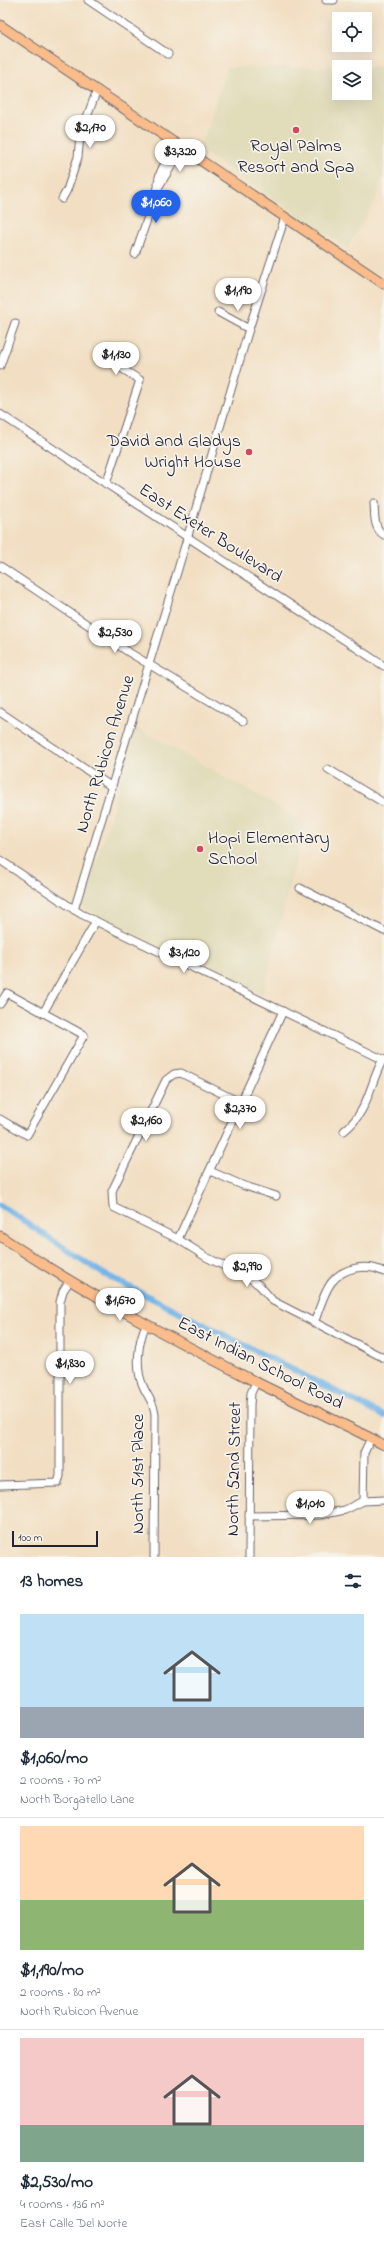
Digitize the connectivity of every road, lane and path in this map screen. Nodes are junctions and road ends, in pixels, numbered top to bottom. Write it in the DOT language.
graph roads {
  1 [pos="88,0"];
  2 [pos="326,0"];
  3 [pos="334,0"];
  4 [pos="2,28"];
  5 [pos="168,54"];
  6 [pos="97,90"];
  7 [pos="181,146"];
  8 [pos="62,199"];
  9 [pos="286,217"];
  10 [pos="135,254"];
  11 [pos="384,284"];
  12 [pos="218,312"];
  13 [pos="15,323"];
  14 [pos="249,329"];
  15 [pos="102,356"];
  16 [pos="0,366"];
  17 [pos="0,414"];
  18 [pos="106,484"];
  19 [pos="374,504"];
  20 [pos="384,534"];
  21 [pos="188,537"];
  22 [pos="0,566"];
  23 [pos="148,665"];
  24 [pos="384,666"];
  25 [pos="0,712"];
  26 [pos="244,721"];
  27 [pos="328,769"];
  28 [pos="112,787"];
  29 [pos="384,803"];
  30 [pos="0,860"];
  31 [pos="300,888"];
  32 [pos="74,910"];
  33 [pos="96,921"];
  34 [pos="384,931"];
  35 [pos="0,1004"];
  36 [pos="283,1011"];
  37 [pos="43,1013"];
  38 [pos="383,1059"];
  39 [pos="241,1103"];
  40 [pos="0,1119"];
  41 [pos="344,1132"];
  42 [pos="210,1171"];
  43 [pos="276,1196"];
  44 [pos="0,1236"];
  45 [pos="178,1239"];
  46 [pos="384,1272"];
  47 [pos="70,1280"];
  48 [pos="314,1323"];
  49 [pos="146,1324"];
  50 [pos="384,1358"];
  51 [pos="256,1382"];
  52 [pos="371,1438"];
  53 [pos="384,1445"];
  54 [pos="0,1485"];
  55 [pos="384,1500"];
  56 [pos="363,1501"];
  57 [pos="249,1516"];
  58 [pos="154,1557"];
  59 [pos="249,1557"];
  1 -- 5 [label="street"];
  2 -- 3 [label="street"];
  4 -- 6 [label="main road"];
  6 -- 7 [label="main road"];
  6 -- 8 [label="street"];
  7 -- 9 [label="main road"];
  7 -- 10 [label="street"];
  9 -- 11 [label="main road"];
  9 -- 14 [label="street, North Rubicon Avenue"];
  12 -- 14 [label="street"];
  13 -- 16 [label="street"];
  14 -- 21 [label="street, North Rubicon Avenue"];
  15 -- 18 [label="street"];
  17 -- 18 [label="street, East Exeter Boulevard"];
  18 -- 21 [label="street, East Exeter Boulevard"];
  19 -- 20 [label="street"];
  21 -- 23 [label="street, North Rubicon Avenue"];
  21 -- 24 [label="street, East Exeter Boulevard"];
  22 -- 23 [label="street"];
  23 -- 26 [label="street"];
  23 -- 28 [label="street, North Rubicon Avenue"];
  25 -- 28 [label="street"];
  27 -- 29 [label="street"];
  28 -- 32 [label="street, North Rubicon Avenue"];
  30 -- 32 [label="street"];
  31 -- 34 [label="street"];
  32 -- 33 [label="street"];
  33 -- 36 [label="street"];
  33 -- 37 [label="street"];
  35 -- 37 [label="street"];
  36 -- 38 [label="street"];
  36 -- 39 [label="street"];
  37 -- 40 [label="street"];
  38 -- 41 [label="street"];
  39 -- 42 [label="street"];
  39 -- 45 [label="street"];
  42 -- 43 [label="street"];
  42 -- 45 [label="street"];
  44 -- 47 [label="main road, East Indian School Road"];
  45 -- 48 [label="street"];
  46 -- 48 [label="street"];
  47 -- 49 [label="main road, East Indian School Road"];
  47 -- 54 [label="street"];
  48 -- 50 [label="street"];
  49 -- 51 [label="main road, East Indian School Road"];
  49 -- 58 [label="street, North 51st Place"];
  51 -- 52 [label="main road, East Indian School Road"];
  51 -- 57 [label="street, North 52nd Street"];
  52 -- 53 [label="main road, East Indian School Road"];
  52 -- 56 [label="street"];
  55 -- 56 [label="street"];
  56 -- 57 [label="street"];
  57 -- 59 [label="street, North 52nd Street"];
}
